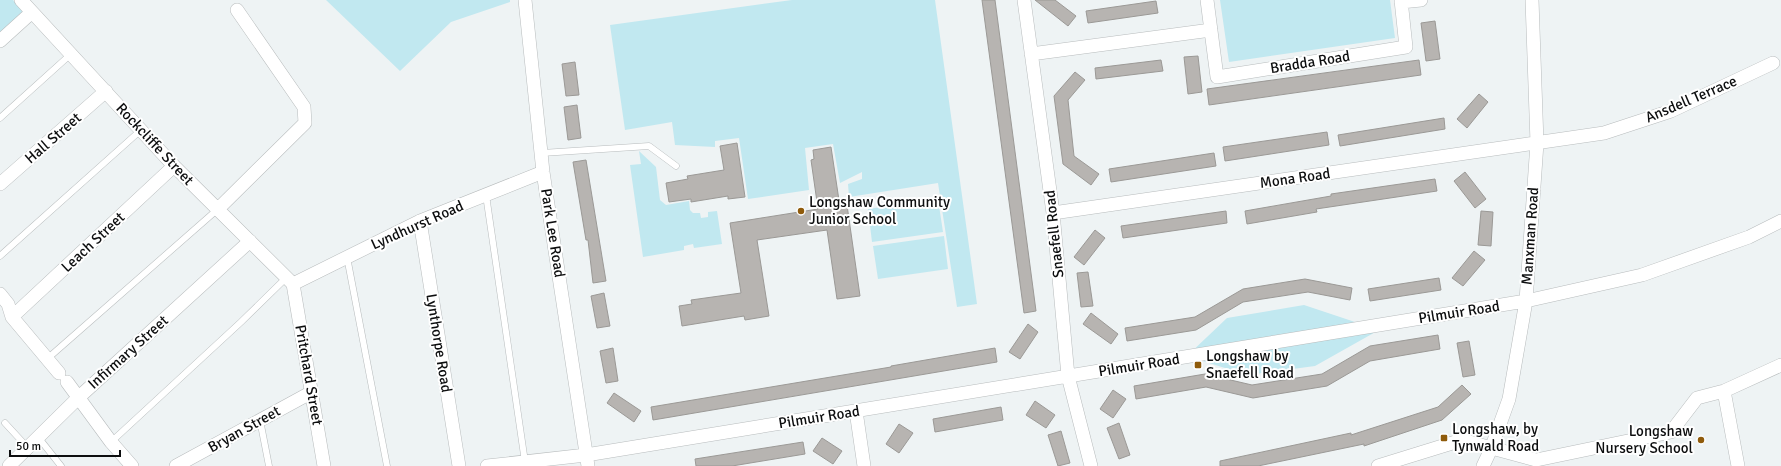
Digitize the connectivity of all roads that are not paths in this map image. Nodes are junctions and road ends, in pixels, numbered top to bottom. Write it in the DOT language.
graph roads {
  1 [pos="21,0"];
  2 [pos="525,0"];
  3 [pos="1024,0"];
  4 [pos="1207,0"];
  5 [pos="1420,0"];
  6 [pos="1532,0"];
  7 [pos="1401,1"];
  8 [pos="237,10"];
  9 [pos="32,12"];
  10 [pos="1211,30"];
  11 [pos="0,41"];
  12 [pos="71,54"];
  13 [pos="1032,54"];
  14 [pos="1773,63"];
  15 [pos="106,91"];
  16 [pos="0,118"];
  17 [pos="141,130"];
  18 [pos="1537,143"];
  19 [pos="542,153"];
  20 [pos="174,166"];
  21 [pos="676,166"];
  22 [pos="543,172"];
  23 [pos="0,184"];
  24 [pos="486,195"];
  25 [pos="218,209"];
  26 [pos="1053,213"];
  27 [pos="420,221"];
  28 [pos="1781,221"];
  29 [pos="250,241"];
  30 [pos="0,256"];
  31 [pos="347,257"];
  32 [pos="289,281"];
  33 [pos="0,294"];
  34 [pos="1526,301"];
  35 [pos="12,317"];
  36 [pos="47,359"];
  37 [pos="1781,365"];
  38 [pos="1068,376"];
  39 [pos="1724,391"];
  40 [pos="312,392"];
  41 [pos="78,398"];
  42 [pos="856,411"];
  43 [pos="260,419"];
  44 [pos="5,423"];
  45 [pos="38,437"];
  46 [pos="111,442"];
  47 [pos="28,448"];
  48 [pos="1491,449"];
  49 [pos="587,460"];
  50 [pos="525,464"];
  51 [pos="9,466"];
  52 [pos="61,466"];
  53 [pos="132,466"];
  54 [pos="176,466"];
  55 [pos="269,466"];
  56 [pos="324,466"];
  57 [pos="387,466"];
  58 [pos="459,466"];
  59 [pos="487,466"];
  60 [pos="864,466"];
  61 [pos="1091,466"];
  62 [pos="1378,466"];
  63 [pos="1483,466"];
  64 [pos="1738,466"];
  1 -- 9 [label="street, Rockcliffe Street"];
  2 -- 19 [label="street, Park Lee Road"];
  3 -- 13 [label="street, Snaefell Road"];
  4 -- 10 [label="street, Bradda Road"];
  5 -- 7 [label="street, Bradda Road"];
  6 -- 18 [label="street, Manxman Road"];
  7 -- 10 [label="street, Bradda Road"];
  8 -- 25 [label="street"];
  9 -- 11 [label="street"];
  9 -- 12 [label="street, Rockcliffe Street"];
  10 -- 13 [label="street"];
  12 -- 15 [label="street, Rockcliffe Street"];
  12 -- 16 [label="lane"];
  13 -- 26 [label="street, Snaefell Road"];
  14 -- 18 [label="street, Ansdell Terrace"];
  15 -- 17 [label="street, Rockcliffe Street"];
  15 -- 23 [label="street, Hall Street"];
  17 -- 20 [label="street, Rockcliffe Street"];
  17 -- 30 [label="lane"];
  18 -- 26 [label="street, Mona Road"];
  18 -- 34 [label="street, Manxman Road"];
  19 -- 21 [label="lane"];
  19 -- 22 [label="street, Park Lee Road"];
  20 -- 25 [label="street, Rockcliffe Street"];
  20 -- 35 [label="street, Leach Street"];
  22 -- 24 [label="street, Lyndhurst Road"];
  22 -- 49 [label="street, Park Lee Road"];
  24 -- 27 [label="street, Lyndhurst Road"];
  24 -- 50 [label="lane"];
  25 -- 29 [label="street, Rockcliffe Street"];
  25 -- 36 [label="lane"];
  26 -- 38 [label="street, Snaefell Road"];
  27 -- 31 [label="street, Lyndhurst Road"];
  27 -- 58 [label="street, Lynthorpe Road"];
  28 -- 34 [label="street, Pilmuir Road"];
  29 -- 32 [label="street, Rockcliffe Street"];
  29 -- 41 [label="street, Infirmary Street"];
  31 -- 32 [label="street, Lyndhurst Road"];
  31 -- 57 [label="lane"];
  32 -- 40 [label="street, Pritchard Street"];
  32 -- 46 [label="lane"];
  33 -- 35 [label="street"];
  34 -- 38 [label="street, Pilmuir Road"];
  34 -- 48 [label="street, Manxman Road"];
  35 -- 36 [label="street"];
  36 -- 41 [label="street"];
  37 -- 39 [label="street"];
  38 -- 42 [label="street, Pilmuir Road"];
  38 -- 61 [label="street, Snaefell Road"];
  39 -- 48 [label="street"];
  39 -- 64 [label="street"];
  40 -- 43 [label="street, Bryan Street"];
  40 -- 56 [label="street, Pritchard Street"];
  41 -- 45 [label="street, Infirmary Street"];
  41 -- 46 [label="street"];
  42 -- 49 [label="street, Pilmuir Road"];
  42 -- 60 [label="street"];
  43 -- 54 [label="street, Bryan Street"];
  43 -- 55 [label="lane"];
  44 -- 47 [label="lane"];
  45 -- 47 [label="street, Infirmary Street"];
  45 -- 52 [label="lane"];
  46 -- 53 [label="street"];
  47 -- 51 [label="street, Infirmary Street"];
  48 -- 62 [label="street"];
  48 -- 63 [label="street, Manxman Road"];
  49 -- 50 [label="street, Pilmuir Road"];
  50 -- 59 [label="street, Pilmuir Road"];
}
